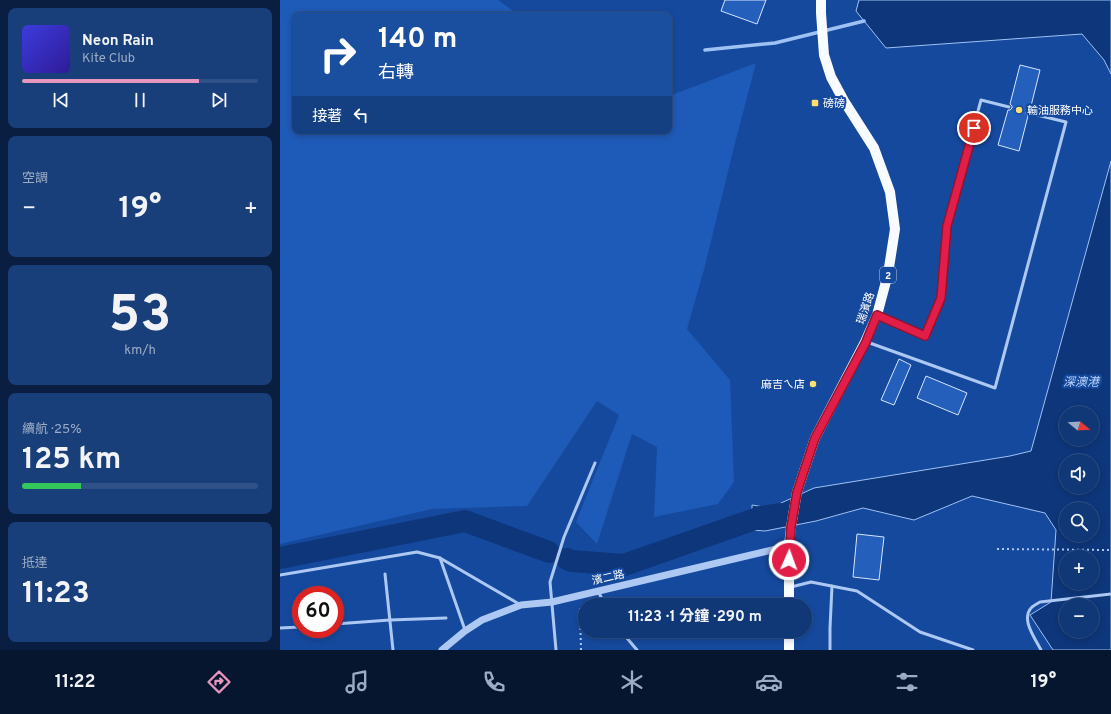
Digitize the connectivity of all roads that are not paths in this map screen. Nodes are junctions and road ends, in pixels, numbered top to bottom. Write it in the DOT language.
graph roads {
  1 [pos="821,0"];
  2 [pos="1009,107"];
  3 [pos="1029,112"];
  4 [pos="877,315"];
  5 [pos="866,342"];
  6 [pos="595,463"];
  7 [pos="789,546"];
  8 [pos="440,558"];
  9 [pos="385,574"];
  10 [pos="280,575"];
  11 [pos="832,586"];
  12 [pos="789,588"];
  13 [pos="598,591"];
  14 [pos="1111,594"];
  15 [pos="602,598"];
  16 [pos="789,598"];
  17 [pos="552,602"];
  18 [pos="521,605"];
  19 [pos="446,618"];
  20 [pos="390,620"];
  21 [pos="344,623"];
  22 [pos="292,627"];
  23 [pos="280,628"];
  24 [pos="465,631"];
  25 [pos="627,638"];
  26 [pos="789,638"];
  27 [pos="392,650"];
  28 [pos="442,650"];
  29 [pos="556,650"];
  30 [pos="637,650"];
  31 [pos="789,650"];
  32 [pos="830,650"];
  33 [pos="973,650"];
  34 [pos="1041,650"];
  1 -- 4 [label="main road, 瑞濱路 / 2"];
  2 -- 4 [label="lane"];
  3 -- 5 [label="lane"];
  4 -- 5 [label="main road, 瑞濱路 / 2"];
  5 -- 7 [label="main road, 瑞濱路 / 2"];
  6 -- 17 [label="lane"];
  7 -- 12 [label="main road, 2"];
  7 -- 13 [label="street, 濱二路"];
  8 -- 10 [label="lane"];
  8 -- 18 [label="lane"];
  8 -- 24 [label="lane"];
  9 -- 20 [label="lane"];
  11 -- 12 [label="lane"];
  11 -- 32 [label="lane"];
  11 -- 33 [label="lane"];
  12 -- 16 [label="main road, 2"];
  13 -- 15 [label="lane"];
  13 -- 17 [label="street, 濱二路"];
  14 -- 34 [label="lane"];
  17 -- 18 [label="street, 濱二路"];
  17 -- 29 [label="lane"];
  18 -- 24 [label="street, 濱二路"];
  19 -- 20 [label="lane"];
  20 -- 21 [label="lane"];
  20 -- 27 [label="lane"];
  22 -- 23 [label="lane"];
  24 -- 28 [label="street, 濱二路"];
  25 -- 30 [label="lane"];
  26 -- 31 [label="main road"];
}
